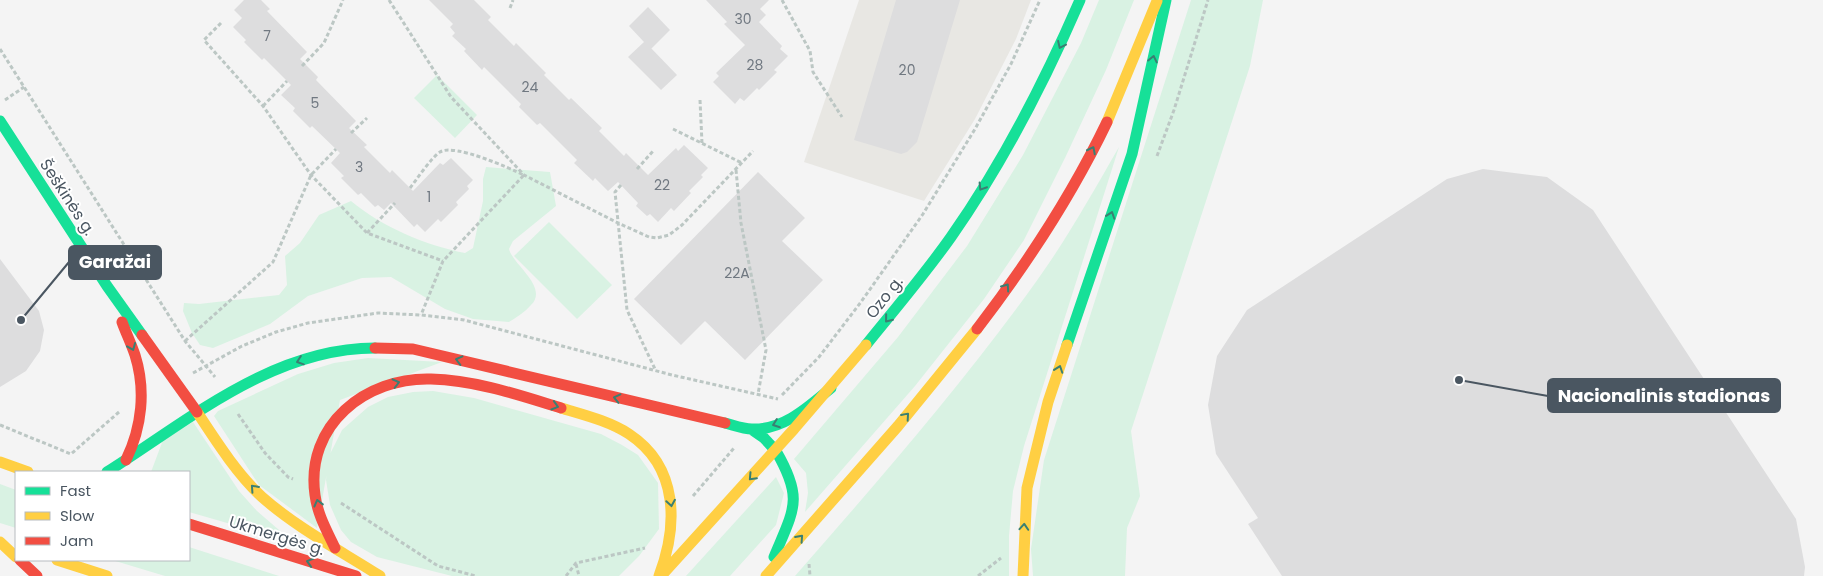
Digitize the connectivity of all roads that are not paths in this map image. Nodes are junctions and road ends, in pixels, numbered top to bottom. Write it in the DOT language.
graph roads {
  1 [pos="1080,0"];
  2 [pos="1158,0"];
  3 [pos="1166,0"];
  4 [pos="0,121"];
  5 [pos="107,286"];
  6 [pos="831,388"];
  7 [pos="197,412"];
  8 [pos="750,429"];
  9 [pos="776,451"];
  10 [pos="126,460"];
  11 [pos="0,462"];
  12 [pos="25,471"];
  13 [pos="109,471"];
  14 [pos="190,524"];
  15 [pos="0,542"];
  16 [pos="15,547"];
  17 [pos="335,548"];
  18 [pos="15,556"];
  19 [pos="21,561"];
  20 [pos="59,561"];
  21 [pos="766,575"];
  22 [pos="37,576"];
  23 [pos="107,576"];
  24 [pos="356,576"];
  25 [pos="380,576"];
  26 [pos="660,576"];
  27 [pos="1023,576"];
  1 -- 6 [label="main road, Ozo g., one-way"];
  21 -- 2 [label="main road, one-way"];
  27 -- 3 [label="main road, one-way"];
  4 -- 5 [label="main road, Šeškinės g."];
  5 -- 7 [label="main road, Šeškinės g."];
  5 -- 10 [label="main road, one-way"];
  6 -- 8 [label="main road, one-way"];
  6 -- 9 [label="main road, Ozo g."];
  8 -- 7 [label="main road, one-way"];
  7 -- 10 [label="main road"];
  17 -- 7 [label="main road, Šeškinės g., one-way"];
  8 -- 9 [label="main road"];
  9 -- 21 [label="main road"];
  9 -- 26 [label="main road, Ozo g., one-way"];
  10 -- 13 [label="main road"];
  11 -- 12 [label="main road"];
  24 -- 14 [label="main road, Ukmergės g., one-way"];
  15 -- 16 [label="main road"];
  15 -- 18 [label="main road"];
  17 -- 25 [label="main road, Šeškinės g."];
  17 -- 26 [label="main road, one-way"];
  19 -- 22 [label="main road"];
  20 -- 23 [label="main road"];
}
